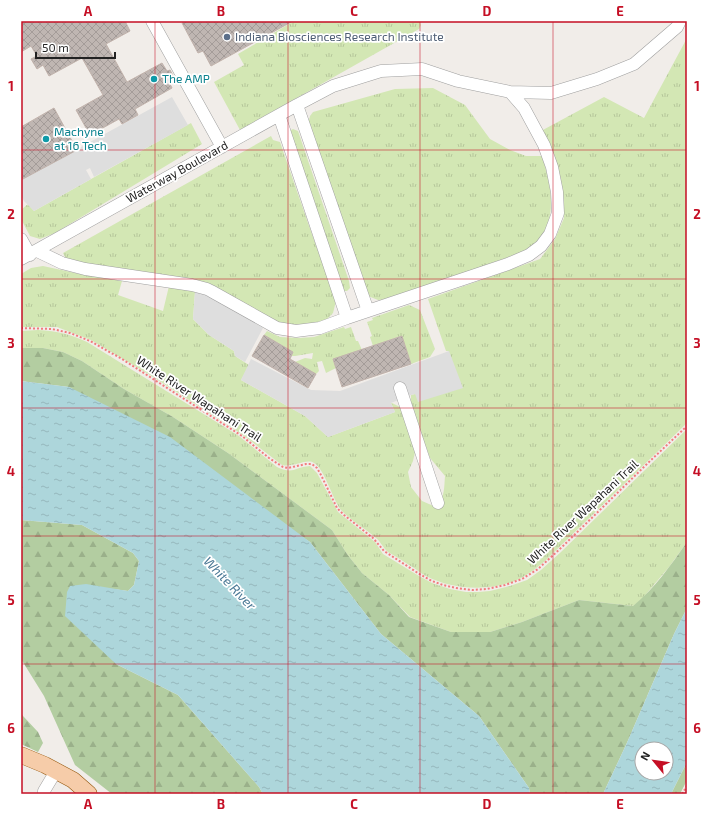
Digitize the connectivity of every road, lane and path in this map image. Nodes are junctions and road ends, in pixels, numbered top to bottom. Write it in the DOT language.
graph roads {
  1 [pos="152,21"];
  2 [pos="680,21"];
  3 [pos="510,92"];
  4 [pos="297,105"];
  5 [pos="279,115"];
  6 [pos="222,147"];
  7 [pos="21,240"];
  8 [pos="29,255"];
  9 [pos="368,311"];
  10 [pos="347,318"];
  11 [pos="21,328"];
  12 [pos="400,388"];
  13 [pos="687,426"];
  14 [pos="438,503"];
  15 [pos="21,756"];
  16 [pos="56,771"];
  17 [pos="687,786"];
  18 [pos="76,787"];
  19 [pos="44,794"];
  20 [pos="89,794"];
  21 [pos="682,794"];
  1 -- 6 [label="street"];
  2 -- 3 [label="street, Waterway Boulevard"];
  3 -- 4 [label="street, Waterway Boulevard"];
  3 -- 9 [label="street"];
  4 -- 5 [label="street, Waterway Boulevard"];
  4 -- 9 [label="street"];
  5 -- 6 [label="street, Waterway Boulevard"];
  5 -- 10 [label="street"];
  6 -- 8 [label="street, Waterway Boulevard"];
  7 -- 8 [label="street"];
  8 -- 10 [label="street"];
  9 -- 10 [label="street"];
  11 -- 13 [label="path, White River Wapahani Trail"];
  12 -- 14 [label="street"];
  15 -- 16 [label="main road"];
  16 -- 18 [label="main road"];
  16 -- 19 [label="street"];
  17 -- 21 [label="path"];
  18 -- 20 [label="main road"];
}
